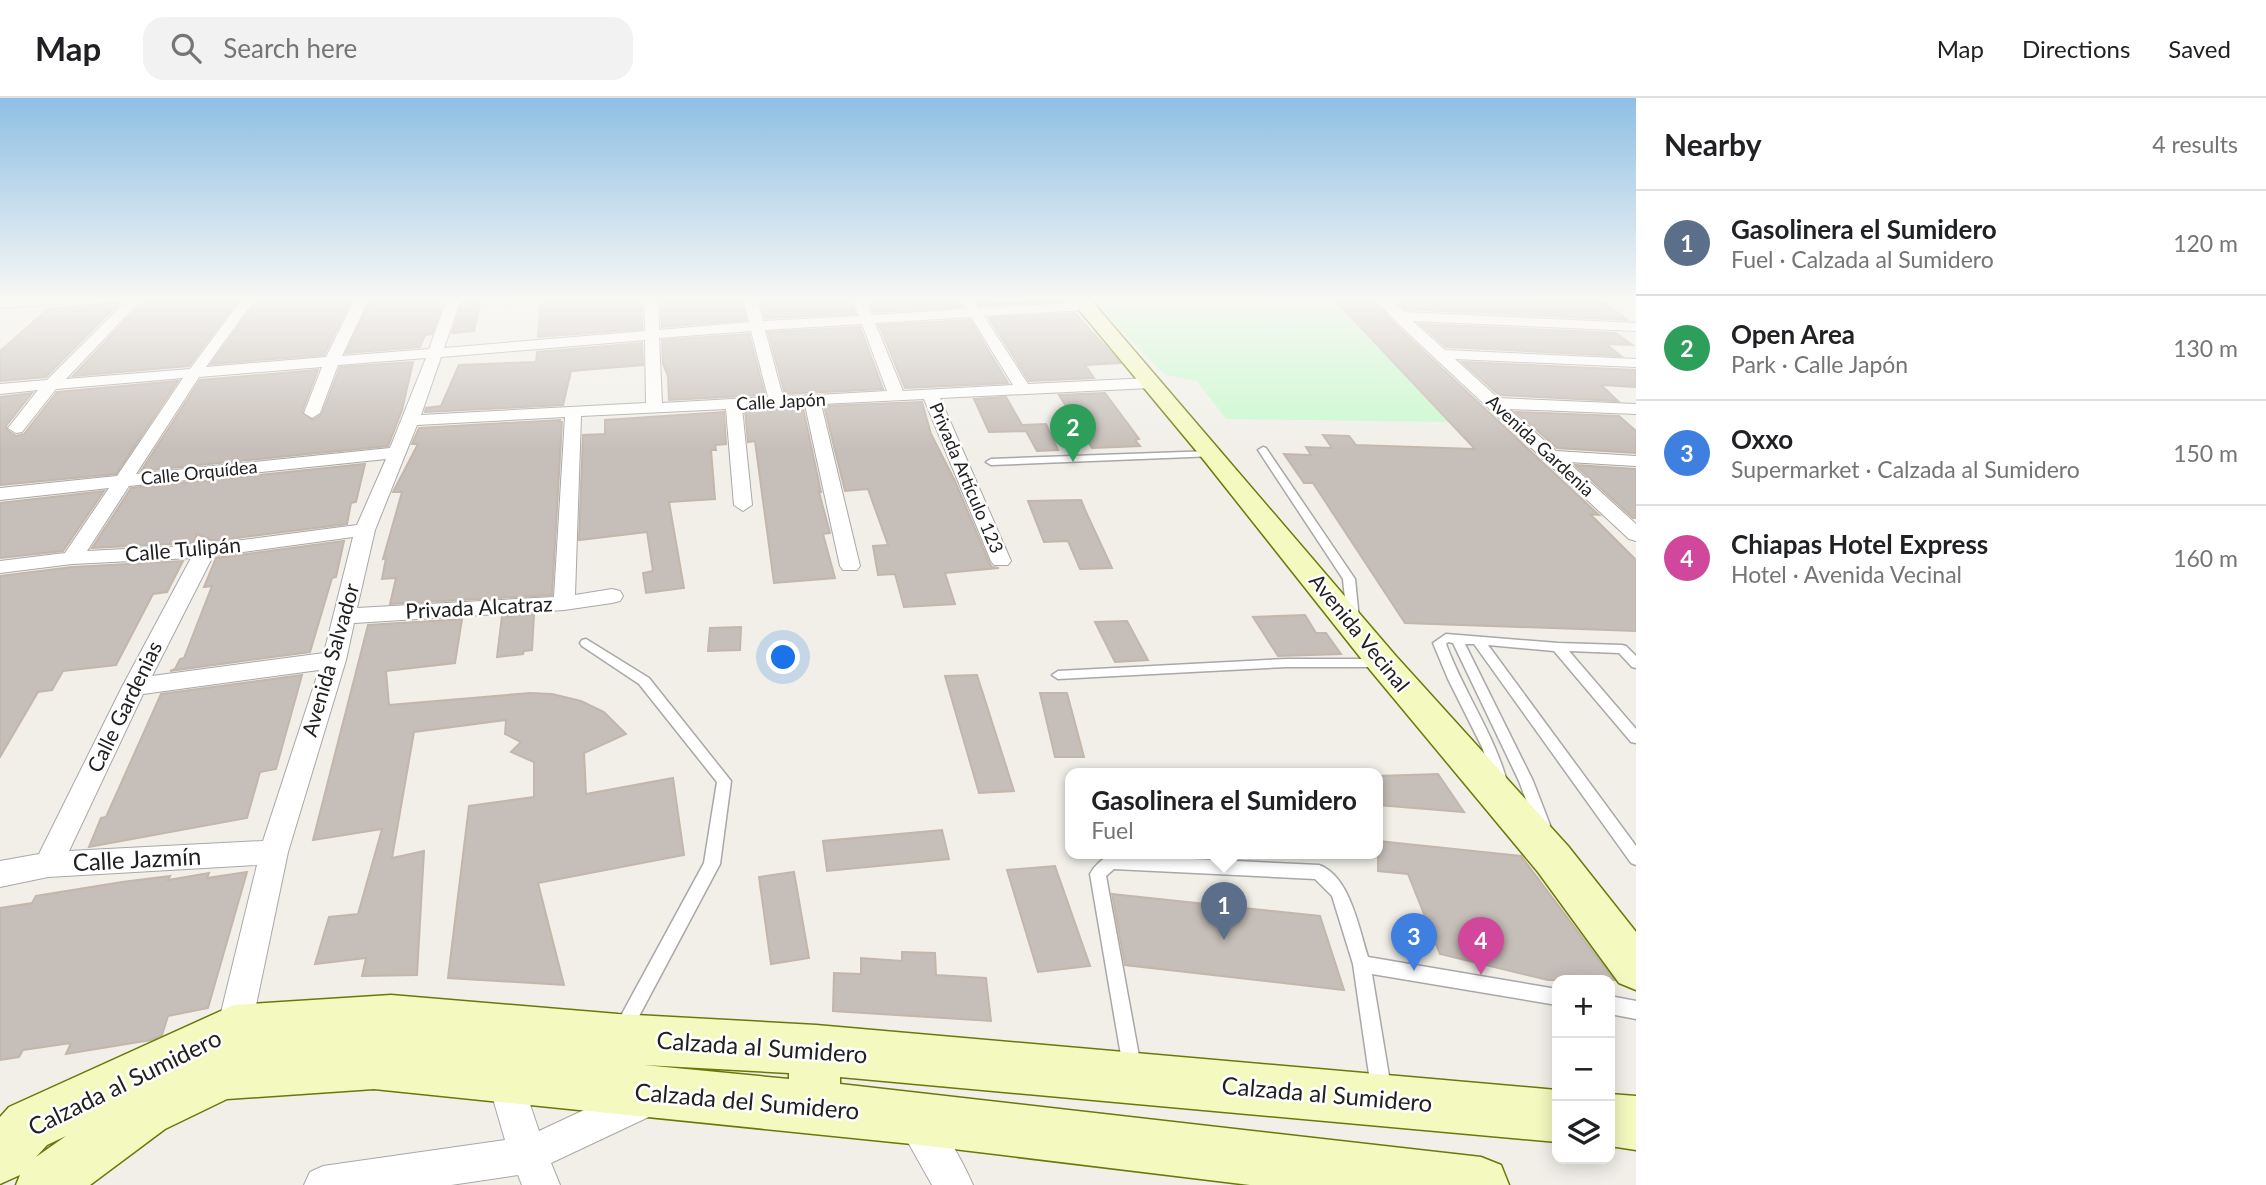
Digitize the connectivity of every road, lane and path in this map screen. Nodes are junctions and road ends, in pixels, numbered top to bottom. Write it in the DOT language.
graph roads {
  1 [pos="86,350"];
  2 [pos="211,350"];
  3 [pos="337,350"];
  4 [pos="436,350"];
  5 [pos="477,350"];
  6 [pos="652,350"];
  7 [pos="763,350"];
  8 [pos="880,350"];
  9 [pos="998,350"];
  10 [pos="1122,350"];
  11 [pos="1435,350"];
  12 [pos="435,353"];
  13 [pos="1440,354"];
  14 [pos="332,361"];
  15 [pos="1636,363"];
  16 [pos="195,372"];
  17 [pos="1150,383"];
  18 [pos="52,384"];
  19 [pos="0,389"];
  20 [pos="1024,390"];
  21 [pos="930,394"];
  22 [pos="897,396"];
  23 [pos="812,401"];
  24 [pos="777,403"];
  25 [pos="1493,403"];
  26 [pos="734,405"];
  27 [pos="654,408"];
  28 [pos="1636,409"];
  29 [pos="573,412"];
  30 [pos="312,413"];
  31 [pos="411,420"];
  32 [pos="16,428"];
  33 [pos="1263,450"];
  34 [pos="397,453"];
  35 [pos="1212,454"];
  36 [pos="1552,456"];
  37 [pos="1636,461"];
  38 [pos="991,462"];
  39 [pos="121,481"];
  40 [pos="0,494"];
  41 [pos="743,505"];
  42 [pos="365,530"];
  43 [pos="1633,531"];
  44 [pos="205,551"];
  45 [pos="72,558"];
  46 [pos="1001,561"];
  47 [pos="850,566"];
  48 [pos="0,567"];
  49 [pos="612,596"];
  50 [pos="564,603"];
  51 [pos="346,616"];
  52 [pos="1354,626"];
  53 [pos="1457,639"];
  54 [pos="1479,642"];
  55 [pos="586,643"];
  56 [pos="1558,647"];
  57 [pos="334,660"];
  58 [pos="1383,663"];
  59 [pos="1636,664"];
  60 [pos="1058,675"];
  61 [pos="134,687"];
  62 [pos="1636,738"];
  63 [pos="1506,806"];
  64 [pos="274,852"];
  65 [pos="1636,858"];
  66 [pos="1553,859"];
  67 [pos="48,865"];
  68 [pos="0,874"];
  69 [pos="1362,964"];
  70 [pos="1636,968"];
  71 [pos="1552,996"];
  72 [pos="1615,1007"];
  73 [pos="1636,1010"];
  74 [pos="234,1028"];
  75 [pos="618,1039"];
  76 [pos="816,1050"];
  77 [pos="505,1078"];
  78 [pos="1134,1078"];
  79 [pos="657,1094"];
  80 [pos="1382,1100"];
  81 [pos="813,1107"];
  82 [pos="1552,1116"];
  83 [pos="912,1118"];
  84 [pos="1615,1120"];
  85 [pos="1636,1122"];
  86 [pos="9,1134"];
  87 [pos="535,1170"];
  88 [pos="44,1185"];
  89 [pos="323,1185"];
  90 [pos="954,1185"];
  91 [pos="1481,1185"];
  1 -- 18 [label="street"];
  2 -- 16 [label="street"];
  3 -- 14 [label="street"];
  4 -- 12 [label="street, Avenida Salvador"];
  5 -- 12 [label="street"];
  6 -- 27 [label="street"];
  7 -- 24 [label="street"];
  8 -- 22 [label="street"];
  9 -- 20 [label="street"];
  10 -- 17 [label="main road, Avenida Vecinal"];
  11 -- 13 [label="street, Avenida Gardenia"];
  12 -- 14 [label="street"];
  12 -- 31 [label="street, Avenida Salvador"];
  13 -- 15 [label="street"];
  13 -- 25 [label="street, Avenida Gardenia"];
  14 -- 16 [label="street"];
  14 -- 30 [label="street"];
  16 -- 18 [label="street"];
  16 -- 39 [label="street"];
  17 -- 20 [label="street, Calle Japón"];
  17 -- 35 [label="main road, Avenida Vecinal"];
  18 -- 19 [label="street"];
  18 -- 32 [label="street"];
  20 -- 21 [label="street, Calle Japón"];
  21 -- 22 [label="street, Calle Japón"];
  21 -- 46 [label="street, Privada Artículo 123"];
  22 -- 23 [label="street, Calle Japón"];
  23 -- 24 [label="street, Calle Japón"];
  23 -- 47 [label="street"];
  24 -- 26 [label="street, Calle Japón"];
  25 -- 28 [label="street"];
  25 -- 36 [label="street, Avenida Gardenia"];
  26 -- 27 [label="street, Calle Japón"];
  26 -- 41 [label="street"];
  27 -- 29 [label="street, Calle Japón"];
  29 -- 31 [label="street, Calle Japón"];
  29 -- 50 [label="street"];
  31 -- 34 [label="street, Avenida Salvador"];
  33 -- 52 [label="lane"];
  34 -- 39 [label="street, Calle Orquídea"];
  34 -- 42 [label="street, Avenida Salvador"];
  35 -- 38 [label="lane"];
  35 -- 52 [label="main road, Avenida Vecinal"];
  36 -- 37 [label="street"];
  36 -- 43 [label="street, Avenida Gardenia"];
  39 -- 40 [label="street, Calle Orquídea"];
  39 -- 45 [label="street"];
  42 -- 44 [label="street, Calle Tulipán"];
  42 -- 51 [label="street, Avenida Salvador"];
  44 -- 45 [label="street, Calle Tulipán"];
  44 -- 61 [label="street, Calle Gardenias"];
  45 -- 48 [label="street, Calle Tulipán"];
  49 -- 50 [label="street, Privada Alcatraz"];
  50 -- 51 [label="street, Privada Alcatraz"];
  51 -- 57 [label="street, Avenida Salvador"];
  52 -- 58 [label="main road, Avenida Vecinal"];
  53 -- 54 [label="lane"];
  53 -- 63 [label="lane"];
  53 -- 66 [label="lane"];
  54 -- 56 [label="lane"];
  54 -- 65 [label="lane"];
  55 -- 75 [label="lane"];
  56 -- 59 [label="lane"];
  56 -- 62 [label="lane"];
  57 -- 61 [label="street"];
  57 -- 64 [label="street, Avenida Salvador"];
  58 -- 60 [label="lane"];
  58 -- 63 [label="main road, Avenida Vecinal"];
  61 -- 67 [label="street, Calle Gardenias"];
  63 -- 66 [label="main road, Avenida Vecinal"];
  64 -- 67 [label="street, Calle Jazmín"];
  64 -- 74 [label="street, Avenida Salvador"];
  66 -- 70 [label="main road, Avenida Vecinal"];
  67 -- 68 [label="street, Calle Jazmín"];
  69 -- 71 [label="lane"];
  69 -- 78 [label="lane"];
  69 -- 80 [label="lane"];
  72 -- 73 [label="lane"];
  74 -- 75 [label="main road, Calzada al Sumidero"];
  74 -- 86 [label="main road, Calzada al Sumidero"];
  75 -- 76 [label="main road, Calzada al Sumidero"];
  76 -- 78 [label="main road, Calzada al Sumidero"];
  76 -- 81 [label="main road"];
  77 -- 79 [label="main road, Calzada del Sumidero"];
  77 -- 87 [label="street"];
  77 -- 88 [label="main road, Calzada del Sumidero"];
  78 -- 80 [label="main road, Calzada al Sumidero"];
  79 -- 81 [label="main road, Calzada del Sumidero"];
  79 -- 87 [label="street"];
  80 -- 82 [label="main road, Calzada al Sumidero"];
  81 -- 83 [label="main road, Calzada del Sumidero"];
  83 -- 90 [label="street"];
  83 -- 91 [label="main road, Calzada del Sumidero"];
  84 -- 85 [label="main road"];
  87 -- 89 [label="street"];
}
